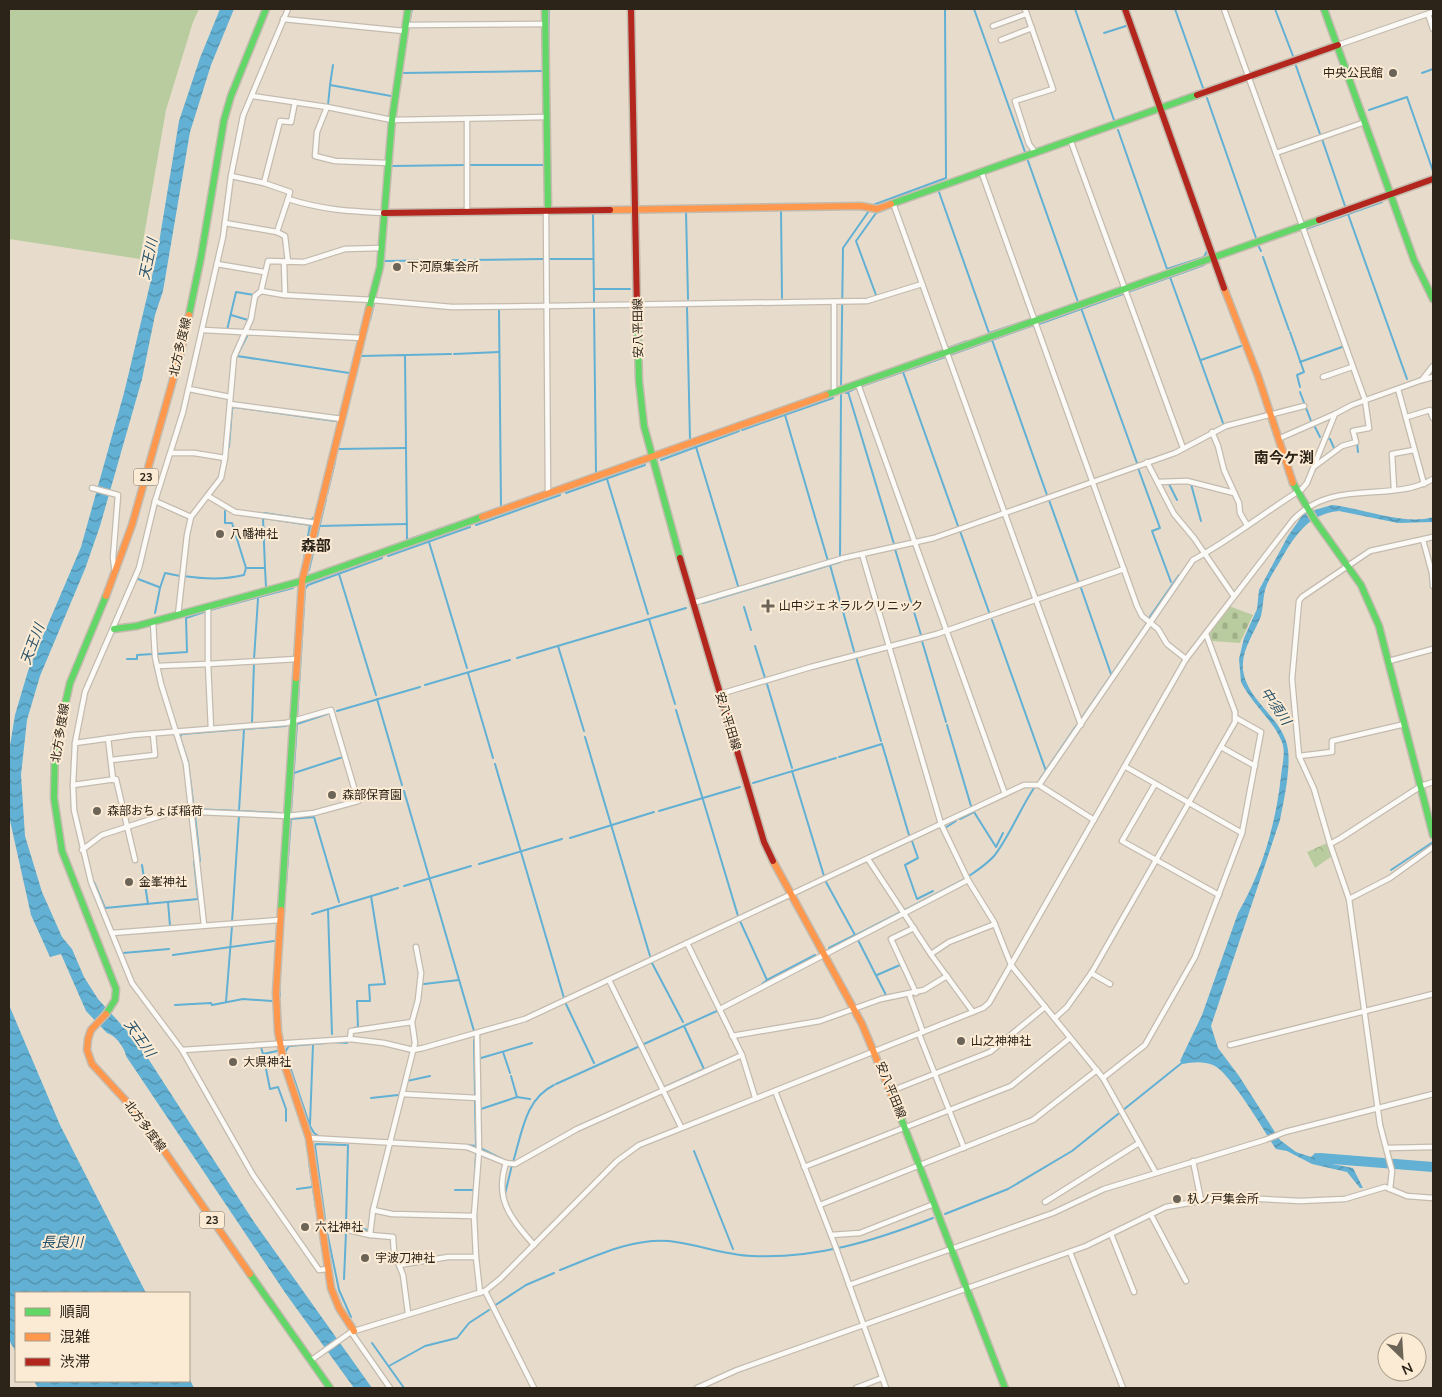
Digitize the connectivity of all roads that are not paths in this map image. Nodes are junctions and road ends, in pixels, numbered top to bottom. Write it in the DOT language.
graph roads {
  1 [pos="266,9"];
  2 [pos="288,9"];
  3 [pos="408,9"];
  4 [pos="545,9"];
  5 [pos="631,9"];
  6 [pos="1125,9"];
  7 [pos="1224,9"];
  8 [pos="1324,9"];
  9 [pos="1026,11"];
  10 [pos="1431,13"];
  11 [pos="283,19"];
  12 [pos="545,24"];
  13 [pos="993,26"];
  14 [pos="405,28"];
  15 [pos="1032,28"];
  16 [pos="1433,29"];
  17 [pos="1001,40"];
  18 [pos="1338,45"];
  19 [pos="1248,77"];
  20 [pos="252,96"];
  21 [pos="295,102"];
  22 [pos="327,107"];
  23 [pos="1160,108"];
  24 [pos="546,117"];
  25 [pos="467,119"];
  26 [pos="392,120"];
  27 [pos="1365,122"];
  28 [pos="1070,139"];
  29 [pos="1035,152"];
  30 [pos="1276,153"];
  31 [pos="388,163"];
  32 [pos="981,170"];
  33 [pos="231,176"];
  34 [pos="1433,179"];
  35 [pos="264,183"];
  36 [pos="1390,194"];
  37 [pos="288,198"];
  38 [pos="893,203"];
  39 [pos="635,208"];
  40 [pos="547,210"];
  41 [pos="467,211"];
  42 [pos="384,213"];
  43 [pos="225,223"];
  44 [pos="1303,226"];
  45 [pos="277,232"];
  46 [pos="381,248"];
  47 [pos="1213,258"];
  48 [pos="286,262"];
  49 [pos="218,264"];
  50 [pos="264,272"];
  51 [pos="922,284"];
  52 [pos="1124,289"];
  53 [pos="261,291"];
  54 [pos="285,295"];
  55 [pos="1433,299"];
  56 [pos="372,300"];
  57 [pos="836,302"];
  58 [pos="638,305"];
  59 [pos="546,306"];
  60 [pos="1036,321"];
  61 [pos="203,330"];
  62 [pos="244,333"];
  63 [pos="362,338"];
  64 [pos="946,353"];
  65 [pos="1433,366"];
  66 [pos="1352,367"];
  67 [pos="1323,377"];
  68 [pos="1433,377"];
  69 [pos="1422,380"];
  70 [pos="858,384"];
  71 [pos="189,389"];
  72 [pos="1398,389"];
  73 [pos="836,393"];
  74 [pos="230,397"];
  75 [pos="1365,400"];
  76 [pos="230,404"];
  77 [pos="1304,406"];
  78 [pos="1335,414"];
  79 [pos="1270,416"];
  80 [pos="1407,417"];
  81 [pos="1433,418"];
  82 [pos="342,419"];
  83 [pos="1212,432"];
  84 [pos="1278,439"];
  85 [pos="1183,448"];
  86 [pos="1414,450"];
  87 [pos="171,453"];
  88 [pos="225,458"];
  89 [pos="650,458"];
  90 [pos="1147,462"];
  91 [pos="1314,466"];
  92 [pos="1433,479"];
  93 [pos="1093,481"];
  94 [pos="1158,482"];
  95 [pos="1424,484"];
  96 [pos="92,488"];
  97 [pos="1394,489"];
  98 [pos="1298,492"];
  99 [pos="1234,493"];
  100 [pos="548,494"];
  101 [pos="208,496"];
  102 [pos="155,501"];
  103 [pos="1307,509"];
  104 [pos="1004,513"];
  105 [pos="191,517"];
  106 [pos="316,523"];
  107 [pos="1247,525"];
  108 [pos="1433,537"];
  109 [pos="1423,540"];
  110 [pos="914,542"];
  111 [pos="862,554"];
  112 [pos="1204,555"];
  113 [pos="1347,565"];
  114 [pos="1124,569"];
  115 [pos="114,573"];
  116 [pos="302,581"];
  117 [pos="1433,586"];
  118 [pos="1233,596"];
  119 [pos="1035,600"];
  120 [pos="693,602"];
  121 [pos="208,608"];
  122 [pos="178,615"];
  123 [pos="153,622"];
  124 [pos="1150,622"];
  125 [pos="114,629"];
  126 [pos="946,631"];
  127 [pos="1206,634"];
  128 [pos="889,646"];
  129 [pos="1433,649"];
  130 [pos="297,659"];
  131 [pos="1186,659"];
  132 [pos="1389,660"];
  133 [pos="208,664"];
  134 [pos="157,666"];
  135 [pos="720,694"];
  136 [pos="1236,718"];
  137 [pos="293,722"];
  138 [pos="1405,724"];
  139 [pos="1081,725"];
  140 [pos="211,729"];
  141 [pos="176,732"];
  142 [pos="153,734"];
  143 [pos="108,738"];
  144 [pos="75,743"];
  145 [pos="1221,747"];
  146 [pos="1299,756"];
  147 [pos="111,760"];
  148 [pos="1255,766"];
  149 [pos="1126,768"];
  150 [pos="113,780"];
  151 [pos="1433,782"];
  152 [pos="1154,784"];
  153 [pos="73,785"];
  154 [pos="1039,785"];
  155 [pos="1421,786"];
  156 [pos="1005,794"];
  157 [pos="1188,803"];
  158 [pos="192,812"];
  159 [pos="287,816"];
  160 [pos="1094,820"];
  161 [pos="941,824"];
  162 [pos="126,827"];
  163 [pos="1242,833"];
  164 [pos="1433,836"];
  165 [pos="1330,844"];
  166 [pos="1433,847"];
  167 [pos="82,850"];
  168 [pos="868,859"];
  169 [pos="135,860"];
  170 [pos="1156,860"];
  171 [pos="968,880"];
  172 [pos="1219,895"];
  173 [pos="789,896"];
  174 [pos="1349,899"];
  175 [pos="904,913"];
  176 [pos="279,920"];
  177 [pos="995,924"];
  178 [pos="204,926"];
  179 [pos="914,928"];
  180 [pos="112,933"];
  181 [pos="687,943"];
  182 [pos="416,947"];
  183 [pos="824,954"];
  184 [pos="931,954"];
  185 [pos="1011,965"];
  186 [pos="1091,973"];
  187 [pos="947,976"];
  188 [pos="609,980"];
  189 [pos="1110,984"];
  190 [pos="916,993"];
  191 [pos="909,994"];
  192 [pos="1433,994"];
  193 [pos="1045,1007"];
  194 [pos="856,1008"];
  195 [pos="720,1009"];
  196 [pos="1365,1011"];
  197 [pos="973,1012"];
  198 [pos="1054,1018"];
  199 [pos="412,1022"];
  200 [pos="921,1033"];
  201 [pos="477,1034"];
  202 [pos="732,1036"];
  203 [pos="350,1038"];
  204 [pos="1070,1038"];
  205 [pos="280,1043"];
  206 [pos="1230,1045"];
  207 [pos="182,1050"];
  208 [pos="413,1050"];
  209 [pos="875,1051"];
  210 [pos="742,1055"];
  211 [pos="1097,1070"];
  212 [pos="935,1074"];
  213 [pos="1103,1078"];
  214 [pos="663,1089"];
  215 [pos="775,1091"];
  216 [pos="891,1091"];
  217 [pos="402,1094"];
  218 [pos="1433,1094"];
  219 [pos="478,1098"];
  220 [pos="755,1098"];
  221 [pos="1378,1108"];
  222 [pos="949,1110"];
  223 [pos="681,1127"];
  224 [pos="905,1127"];
  225 [pos="310,1138"];
  226 [pos="1139,1143"];
  227 [pos="390,1144"];
  228 [pos="964,1148"];
  229 [pos="1387,1148"];
  230 [pos="1433,1148"];
  231 [pos="479,1150"];
  232 [pos="1193,1161"];
  233 [pos="506,1163"];
  234 [pos="920,1166"];
  235 [pos="804,1167"];
  236 [pos="1156,1172"];
  237 [pos="1390,1189"];
  238 [pos="1433,1198"];
  239 [pos="1201,1200"];
  240 [pos="1045,1202"];
  241 [pos="934,1204"];
  242 [pos="820,1205"];
  243 [pos="373,1210"];
  244 [pos="1151,1215"];
  245 [pos="474,1216"];
  246 [pos="322,1224"];
  247 [pos="1111,1234"];
  248 [pos="370,1235"];
  249 [pos="831,1235"];
  250 [pos="534,1245"];
  251 [pos="952,1251"];
  252 [pos="1070,1252"];
  253 [pos="476,1257"];
  254 [pos="399,1265"];
  255 [pos="328,1269"];
  256 [pos="1186,1281"];
  257 [pos="849,1285"];
  258 [pos="966,1288"];
  259 [pos="483,1292"];
  260 [pos="1134,1292"];
  261 [pos="408,1314"];
  262 [pos="862,1326"];
  263 [pos="353,1331"];
  264 [pos="310,1361"];
  265 [pos="882,1378"];
  266 [pos="330,1388"];
  267 [pos="390,1388"];
  268 [pos="534,1388"];
  269 [pos="697,1388"];
  270 [pos="856,1388"];
  271 [pos="886,1388"];
  272 [pos="1004,1388"];
  273 [pos="1123,1388"];
  1 -- 115 [label="street, 北方多度線 / 23"];
  2 -- 11 [label="street"];
  3 -- 14 [label="street"];
  4 -- 12 [label="street"];
  5 -- 39 [label="street, 安八平田線"];
  6 -- 23 [label="street"];
  7 -- 19 [label="street"];
  8 -- 18 [label="street"];
  9 -- 13 [label="street"];
  9 -- 15 [label="street"];
  10 -- 16 [label="street"];
  10 -- 18 [label="street"];
  11 -- 14 [label="street"];
  11 -- 20 [label="street"];
  12 -- 14 [label="street"];
  12 -- 24 [label="street"];
  14 -- 26 [label="street"];
  15 -- 17 [label="street"];
  15 -- 29 [label="street"];
  18 -- 19 [label="street"];
  18 -- 27 [label="street"];
  19 -- 23 [label="street"];
  19 -- 30 [label="street"];
  20 -- 21 [label="street"];
  20 -- 33 [label="street"];
  21 -- 22 [label="street"];
  21 -- 35 [label="street"];
  22 -- 26 [label="street"];
  22 -- 31 [label="street"];
  23 -- 28 [label="street"];
  23 -- 47 [label="street"];
  24 -- 25 [label="street"];
  24 -- 40 [label="street"];
  25 -- 26 [label="street"];
  25 -- 41 [label="street"];
  26 -- 31 [label="street"];
  27 -- 30 [label="street"];
  27 -- 36 [label="street"];
  28 -- 29 [label="street"];
  28 -- 52 [label="street"];
  29 -- 32 [label="street"];
  30 -- 44 [label="street"];
  31 -- 42 [label="street"];
  32 -- 38 [label="street"];
  32 -- 60 [label="street"];
  33 -- 35 [label="street"];
  33 -- 43 [label="street"];
  34 -- 36 [label="street"];
  35 -- 37 [label="street"];
  36 -- 44 [label="street"];
  36 -- 55 [label="street"];
  37 -- 42 [label="street"];
  37 -- 45 [label="street"];
  38 -- 39 [label="street"];
  38 -- 51 [label="street"];
  39 -- 40 [label="street"];
  39 -- 58 [label="street, 安八平田線"];
  40 -- 41 [label="street"];
  40 -- 59 [label="street"];
  41 -- 42 [label="street"];
  42 -- 46 [label="street"];
  43 -- 45 [label="street"];
  43 -- 49 [label="street"];
  44 -- 47 [label="street"];
  44 -- 66 [label="street"];
  45 -- 48 [label="street"];
  46 -- 48 [label="street"];
  46 -- 56 [label="street"];
  47 -- 52 [label="street"];
  47 -- 79 [label="street"];
  48 -- 50 [label="street"];
  48 -- 54 [label="street"];
  49 -- 50 [label="street"];
  49 -- 61 [label="street"];
  50 -- 53 [label="street"];
  51 -- 57 [label="street"];
  51 -- 64 [label="street"];
  52 -- 60 [label="street"];
  52 -- 85 [label="street"];
  53 -- 54 [label="street"];
  53 -- 62 [label="street"];
  54 -- 56 [label="street"];
  56 -- 59 [label="street"];
  56 -- 63 [label="street"];
  57 -- 58 [label="street"];
  57 -- 73 [label="street"];
  58 -- 59 [label="street"];
  58 -- 89 [label="street, 安八平田線"];
  59 -- 100 [label="street"];
  60 -- 64 [label="street"];
  60 -- 93 [label="street"];
  61 -- 62 [label="street"];
  61 -- 71 [label="street"];
  62 -- 63 [label="street"];
  62 -- 74 [label="street"];
  63 -- 82 [label="street"];
  64 -- 70 [label="street"];
  64 -- 104 [label="street"];
  65 -- 69 [label="street"];
  66 -- 67 [label="street"];
  66 -- 75 [label="street"];
  68 -- 69 [label="street"];
  69 -- 72 [label="street"];
  70 -- 73 [label="street"];
  70 -- 110 [label="street"];
  71 -- 74 [label="street"];
  71 -- 87 [label="street"];
  72 -- 75 [label="street"];
  72 -- 80 [label="street"];
  73 -- 89 [label="street"];
  74 -- 76 [label="street"];
  75 -- 78 [label="street"];
  75 -- 91 [label="street"];
  76 -- 82 [label="street"];
  76 -- 88 [label="street"];
  77 -- 79 [label="street"];
  78 -- 84 [label="street"];
  78 -- 91 [label="street"];
  79 -- 83 [label="street"];
  79 -- 84 [label="street"];
  80 -- 81 [label="street"];
  80 -- 86 [label="street"];
  82 -- 106 [label="street"];
  83 -- 85 [label="street"];
  83 -- 99 [label="street"];
  84 -- 98 [label="street"];
  85 -- 90 [label="street"];
  86 -- 95 [label="street"];
  86 -- 97 [label="street"];
  87 -- 88 [label="street"];
  87 -- 102 [label="street"];
  88 -- 101 [label="street"];
  89 -- 100 [label="street"];
  89 -- 120 [label="street, 安八平田線"];
  90 -- 93 [label="street"];
  90 -- 94 [label="street"];
  91 -- 98 [label="street"];
  92 -- 95 [label="street"];
  93 -- 104 [label="street"];
  93 -- 114 [label="street"];
  94 -- 99 [label="street"];
  94 -- 112 [label="street"];
  95 -- 97 [label="street"];
  96 -- 115 [label="street"];
  97 -- 103 [label="street"];
  98 -- 103 [label="street"];
  98 -- 107 [label="street"];
  99 -- 107 [label="street"];
  100 -- 116 [label="street"];
  101 -- 105 [label="street"];
  101 -- 106 [label="street"];
  102 -- 105 [label="street"];
  102 -- 125 [label="street"];
  103 -- 113 [label="street"];
  103 -- 118 [label="street"];
  104 -- 110 [label="street"];
  104 -- 119 [label="street"];
  105 -- 122 [label="street"];
  106 -- 116 [label="street"];
  107 -- 112 [label="street"];
  108 -- 109 [label="street"];
  109 -- 113 [label="street"];
  109 -- 117 [label="street"];
  110 -- 111 [label="street"];
  110 -- 126 [label="street"];
  111 -- 120 [label="street"];
  111 -- 128 [label="street"];
  112 -- 118 [label="street"];
  112 -- 124 [label="street"];
  113 -- 132 [label="street"];
  113 -- 146 [label="street"];
  114 -- 119 [label="street"];
  114 -- 124 [label="street"];
  115 -- 264 [label="street, 北方多度線 / 23"];
  116 -- 121 [label="street"];
  116 -- 130 [label="street"];
  118 -- 127 [label="street"];
  119 -- 126 [label="street"];
  119 -- 139 [label="street"];
  120 -- 135 [label="street, 安八平田線"];
  121 -- 122 [label="street"];
  121 -- 133 [label="street"];
  122 -- 123 [label="street"];
  123 -- 125 [label="street"];
  123 -- 134 [label="street"];
  124 -- 131 [label="street"];
  124 -- 139 [label="street"];
  125 -- 144 [label="street"];
  126 -- 128 [label="street"];
  126 -- 156 [label="street"];
  127 -- 131 [label="street"];
  127 -- 136 [label="street"];
  128 -- 135 [label="street"];
  128 -- 161 [label="street"];
  129 -- 132 [label="street"];
  130 -- 133 [label="street"];
  130 -- 137 [label="street"];
  131 -- 149 [label="street"];
  132 -- 138 [label="street"];
  133 -- 134 [label="street"];
  133 -- 140 [label="street"];
  134 -- 141 [label="street"];
  135 -- 173 [label="street, 安八平田線"];
  136 -- 145 [label="street"];
  136 -- 148 [label="street"];
  137 -- 140 [label="street"];
  137 -- 159 [label="street"];
  137 -- 159 [label="street"];
  138 -- 146 [label="street"];
  138 -- 155 [label="street"];
  139 -- 154 [label="street"];
  140 -- 141 [label="street"];
  141 -- 142 [label="street"];
  141 -- 158 [label="street"];
  142 -- 143 [label="street"];
  142 -- 147 [label="street"];
  143 -- 144 [label="street"];
  143 -- 147 [label="street"];
  144 -- 153 [label="street"];
  145 -- 148 [label="street"];
  145 -- 157 [label="street"];
  146 -- 165 [label="street"];
  147 -- 150 [label="street"];
  148 -- 163 [label="street"];
  149 -- 152 [label="street"];
  149 -- 160 [label="street"];
  150 -- 153 [label="street"];
  150 -- 162 [label="street"];
  151 -- 155 [label="street"];
  152 -- 157 [label="street"];
  152 -- 170 [label="street"];
  153 -- 167 [label="street"];
  154 -- 156 [label="street"];
  154 -- 160 [label="street"];
  155 -- 164 [label="street"];
  155 -- 165 [label="street"];
  156 -- 161 [label="street"];
  157 -- 163 [label="street"];
  157 -- 170 [label="street"];
  158 -- 159 [label="street"];
  158 -- 162 [label="street"];
  158 -- 178 [label="street"];
  159 -- 176 [label="street"];
  160 -- 185 [label="street"];
  161 -- 168 [label="street"];
  161 -- 171 [label="street"];
  162 -- 167 [label="street"];
  162 -- 169 [label="street"];
  163 -- 172 [label="street"];
  165 -- 174 [label="street"];
  166 -- 174 [label="street"];
  167 -- 180 [label="street"];
  168 -- 173 [label="street"];
  168 -- 175 [label="street"];
  170 -- 172 [label="street"];
  170 -- 186 [label="street"];
  171 -- 175 [label="street"];
  171 -- 177 [label="street"];
  172 -- 213 [label="street"];
  173 -- 181 [label="street"];
  173 -- 183 [label="street, 安八平田線"];
  174 -- 196 [label="street"];
  175 -- 179 [label="street"];
  175 -- 183 [label="street"];
  176 -- 178 [label="street"];
  176 -- 205 [label="street"];
  177 -- 184 [label="street"];
  177 -- 185 [label="street"];
  178 -- 180 [label="street"];
  179 -- 184 [label="street"];
  179 -- 190 [label="street"];
  180 -- 207 [label="street"];
  181 -- 188 [label="street"];
  181 -- 195 [label="street"];
  182 -- 199 [label="street"];
  183 -- 194 [label="street, 安八平田線"];
  183 -- 195 [label="street"];
  184 -- 187 [label="street"];
  185 -- 193 [label="street"];
  185 -- 197 [label="street"];
  186 -- 189 [label="street"];
  186 -- 198 [label="street"];
  187 -- 190 [label="street"];
  187 -- 197 [label="street"];
  188 -- 201 [label="street"];
  188 -- 214 [label="street"];
  190 -- 191 [label="street"];
  191 -- 194 [label="street"];
  191 -- 200 [label="street"];
  192 -- 196 [label="street"];
  193 -- 198 [label="street"];
  193 -- 212 [label="street"];
  194 -- 202 [label="street"];
  194 -- 209 [label="street, 安八平田線"];
  195 -- 202 [label="street"];
  196 -- 206 [label="street"];
  196 -- 221 [label="street"];
  197 -- 200 [label="street"];
  198 -- 204 [label="street"];
  199 -- 203 [label="street"];
  199 -- 208 [label="street"];
  200 -- 209 [label="street"];
  200 -- 212 [label="street"];
  201 -- 208 [label="street"];
  201 -- 219 [label="street"];
  202 -- 210 [label="street"];
  203 -- 205 [label="street"];
  203 -- 208 [label="street"];
  204 -- 211 [label="street"];
  204 -- 222 [label="street"];
  205 -- 207 [label="street"];
  205 -- 225 [label="street"];
  207 -- 255 [label="street"];
  208 -- 217 [label="street"];
  209 -- 215 [label="street"];
  209 -- 216 [label="street, 安八平田線"];
  210 -- 214 [label="street"];
  210 -- 220 [label="street"];
  211 -- 213 [label="street"];
  211 -- 228 [label="street"];
  212 -- 216 [label="street"];
  212 -- 222 [label="street"];
  213 -- 226 [label="street"];
  214 -- 223 [label="street"];
  214 -- 233 [label="street"];
  215 -- 220 [label="street"];
  215 -- 235 [label="street"];
  216 -- 224 [label="street, 安八平田線"];
  217 -- 219 [label="street"];
  217 -- 227 [label="street"];
  218 -- 221 [label="street"];
  219 -- 231 [label="street"];
  220 -- 223 [label="street"];
  221 -- 229 [label="street"];
  221 -- 232 [label="street"];
  222 -- 224 [label="street"];
  222 -- 228 [label="street"];
  223 -- 250 [label="street"];
  224 -- 234 [label="street, 安八平田線"];
  224 -- 235 [label="street"];
  225 -- 227 [label="street"];
  225 -- 246 [label="street"];
  226 -- 236 [label="street"];
  226 -- 240 [label="street"];
  227 -- 231 [label="street"];
  227 -- 243 [label="street"];
  228 -- 234 [label="street"];
  229 -- 230 [label="street"];
  229 -- 237 [label="street"];
  231 -- 233 [label="street"];
  231 -- 245 [label="street"];
  232 -- 236 [label="street"];
  232 -- 239 [label="street"];
  233 -- 250 [label="street"];
  234 -- 241 [label="street, 安八平田線"];
  234 -- 242 [label="street"];
  235 -- 242 [label="street"];
  236 -- 251 [label="street"];
  237 -- 238 [label="street"];
  237 -- 239 [label="street"];
  239 -- 244 [label="street"];
  241 -- 249 [label="street"];
  241 -- 251 [label="street, 安八平田線"];
  242 -- 249 [label="street"];
  243 -- 245 [label="street"];
  243 -- 248 [label="street"];
  244 -- 247 [label="street"];
  244 -- 256 [label="street"];
  245 -- 253 [label="street"];
  246 -- 248 [label="street"];
  246 -- 255 [label="street"];
  247 -- 252 [label="street"];
  247 -- 260 [label="street"];
  248 -- 254 [label="street"];
  249 -- 257 [label="street"];
  250 -- 259 [label="street"];
  251 -- 257 [label="street"];
  251 -- 258 [label="street, 安八平田線"];
  252 -- 258 [label="street"];
  252 -- 273 [label="street"];
  253 -- 254 [label="street"];
  253 -- 259 [label="street"];
  254 -- 261 [label="street"];
  255 -- 263 [label="street"];
  257 -- 262 [label="street"];
  258 -- 262 [label="street"];
  258 -- 272 [label="street, 安八平田線"];
  259 -- 261 [label="street"];
  259 -- 268 [label="street"];
  261 -- 263 [label="street"];
  262 -- 265 [label="street"];
  262 -- 269 [label="street"];
  263 -- 264 [label="street"];
  263 -- 267 [label="street"];
  264 -- 266 [label="street, 北方多度線 / 23"];
  265 -- 270 [label="street"];
  265 -- 271 [label="street"];
}
